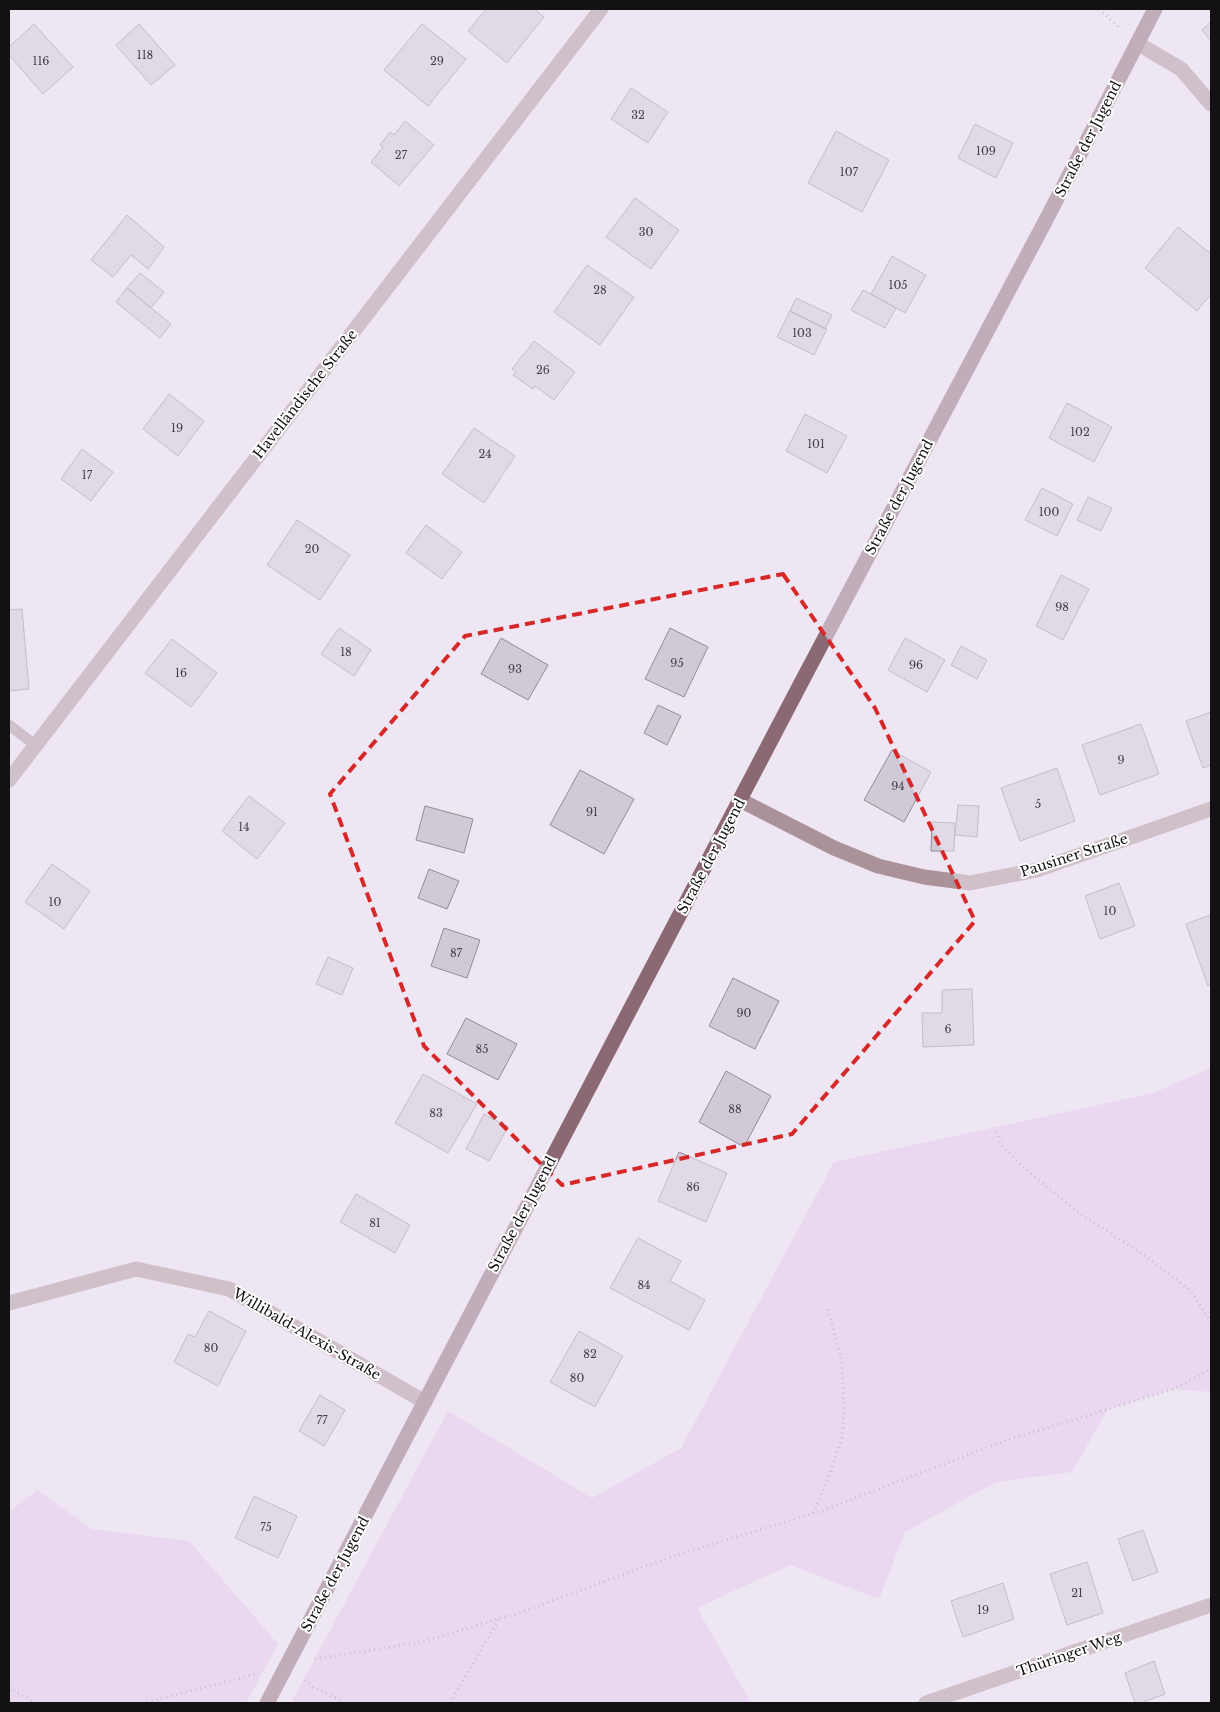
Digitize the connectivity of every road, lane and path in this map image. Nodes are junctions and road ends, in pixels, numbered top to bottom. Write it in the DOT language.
graph roads {
  1 [pos="601,9"];
  2 [pos="1099,9"];
  3 [pos="1155,9"];
  4 [pos="1137,43"];
  5 [pos="1211,104"];
  6 [pos="9,725"];
  7 [pos="36,745"];
  8 [pos="9,780"];
  9 [pos="740,800"];
  10 [pos="1211,809"];
  11 [pos="996,1132"];
  12 [pos="9,1303"];
  13 [pos="827,1306"];
  14 [pos="1211,1322"];
  15 [pos="1211,1369"];
  16 [pos="426,1402"];
  17 [pos="813,1513"];
  18 [pos="1211,1605"];
  19 [pos="500,1619"];
  20 [pos="287,1666"];
  21 [pos="9,1688"];
  22 [pos="35,1703"];
  23 [pos="142,1703"];
  24 [pos="267,1703"];
  25 [pos="346,1703"];
  26 [pos="451,1703"];
  27 [pos="926,1703"];
  1 -- 7 [label="street, Havelländische Straße"];
  2 -- 4 [label="path"];
  3 -- 4 [label="street, Straße der Jugend"];
  4 -- 5 [label="street"];
  4 -- 9 [label="street, Straße der Jugend"];
  6 -- 7 [label="lane"];
  7 -- 8 [label="street, Havelländische Straße"];
  9 -- 10 [label="street, Pausiner Straße"];
  9 -- 16 [label="street, Straße der Jugend"];
  11 -- 14 [label="path"];
  12 -- 16 [label="street, Willibald-Alexis-Straße"];
  13 -- 17 [label="path"];
  15 -- 17 [label="path"];
  16 -- 20 [label="street, Straße der Jugend"];
  17 -- 19 [label="path"];
  18 -- 27 [label="street, Thüringer Weg"];
  19 -- 20 [label="path"];
  19 -- 26 [label="path"];
  20 -- 23 [label="path"];
  20 -- 24 [label="street, Straße der Jugend"];
  20 -- 25 [label="path"];
  21 -- 22 [label="path"];
}
